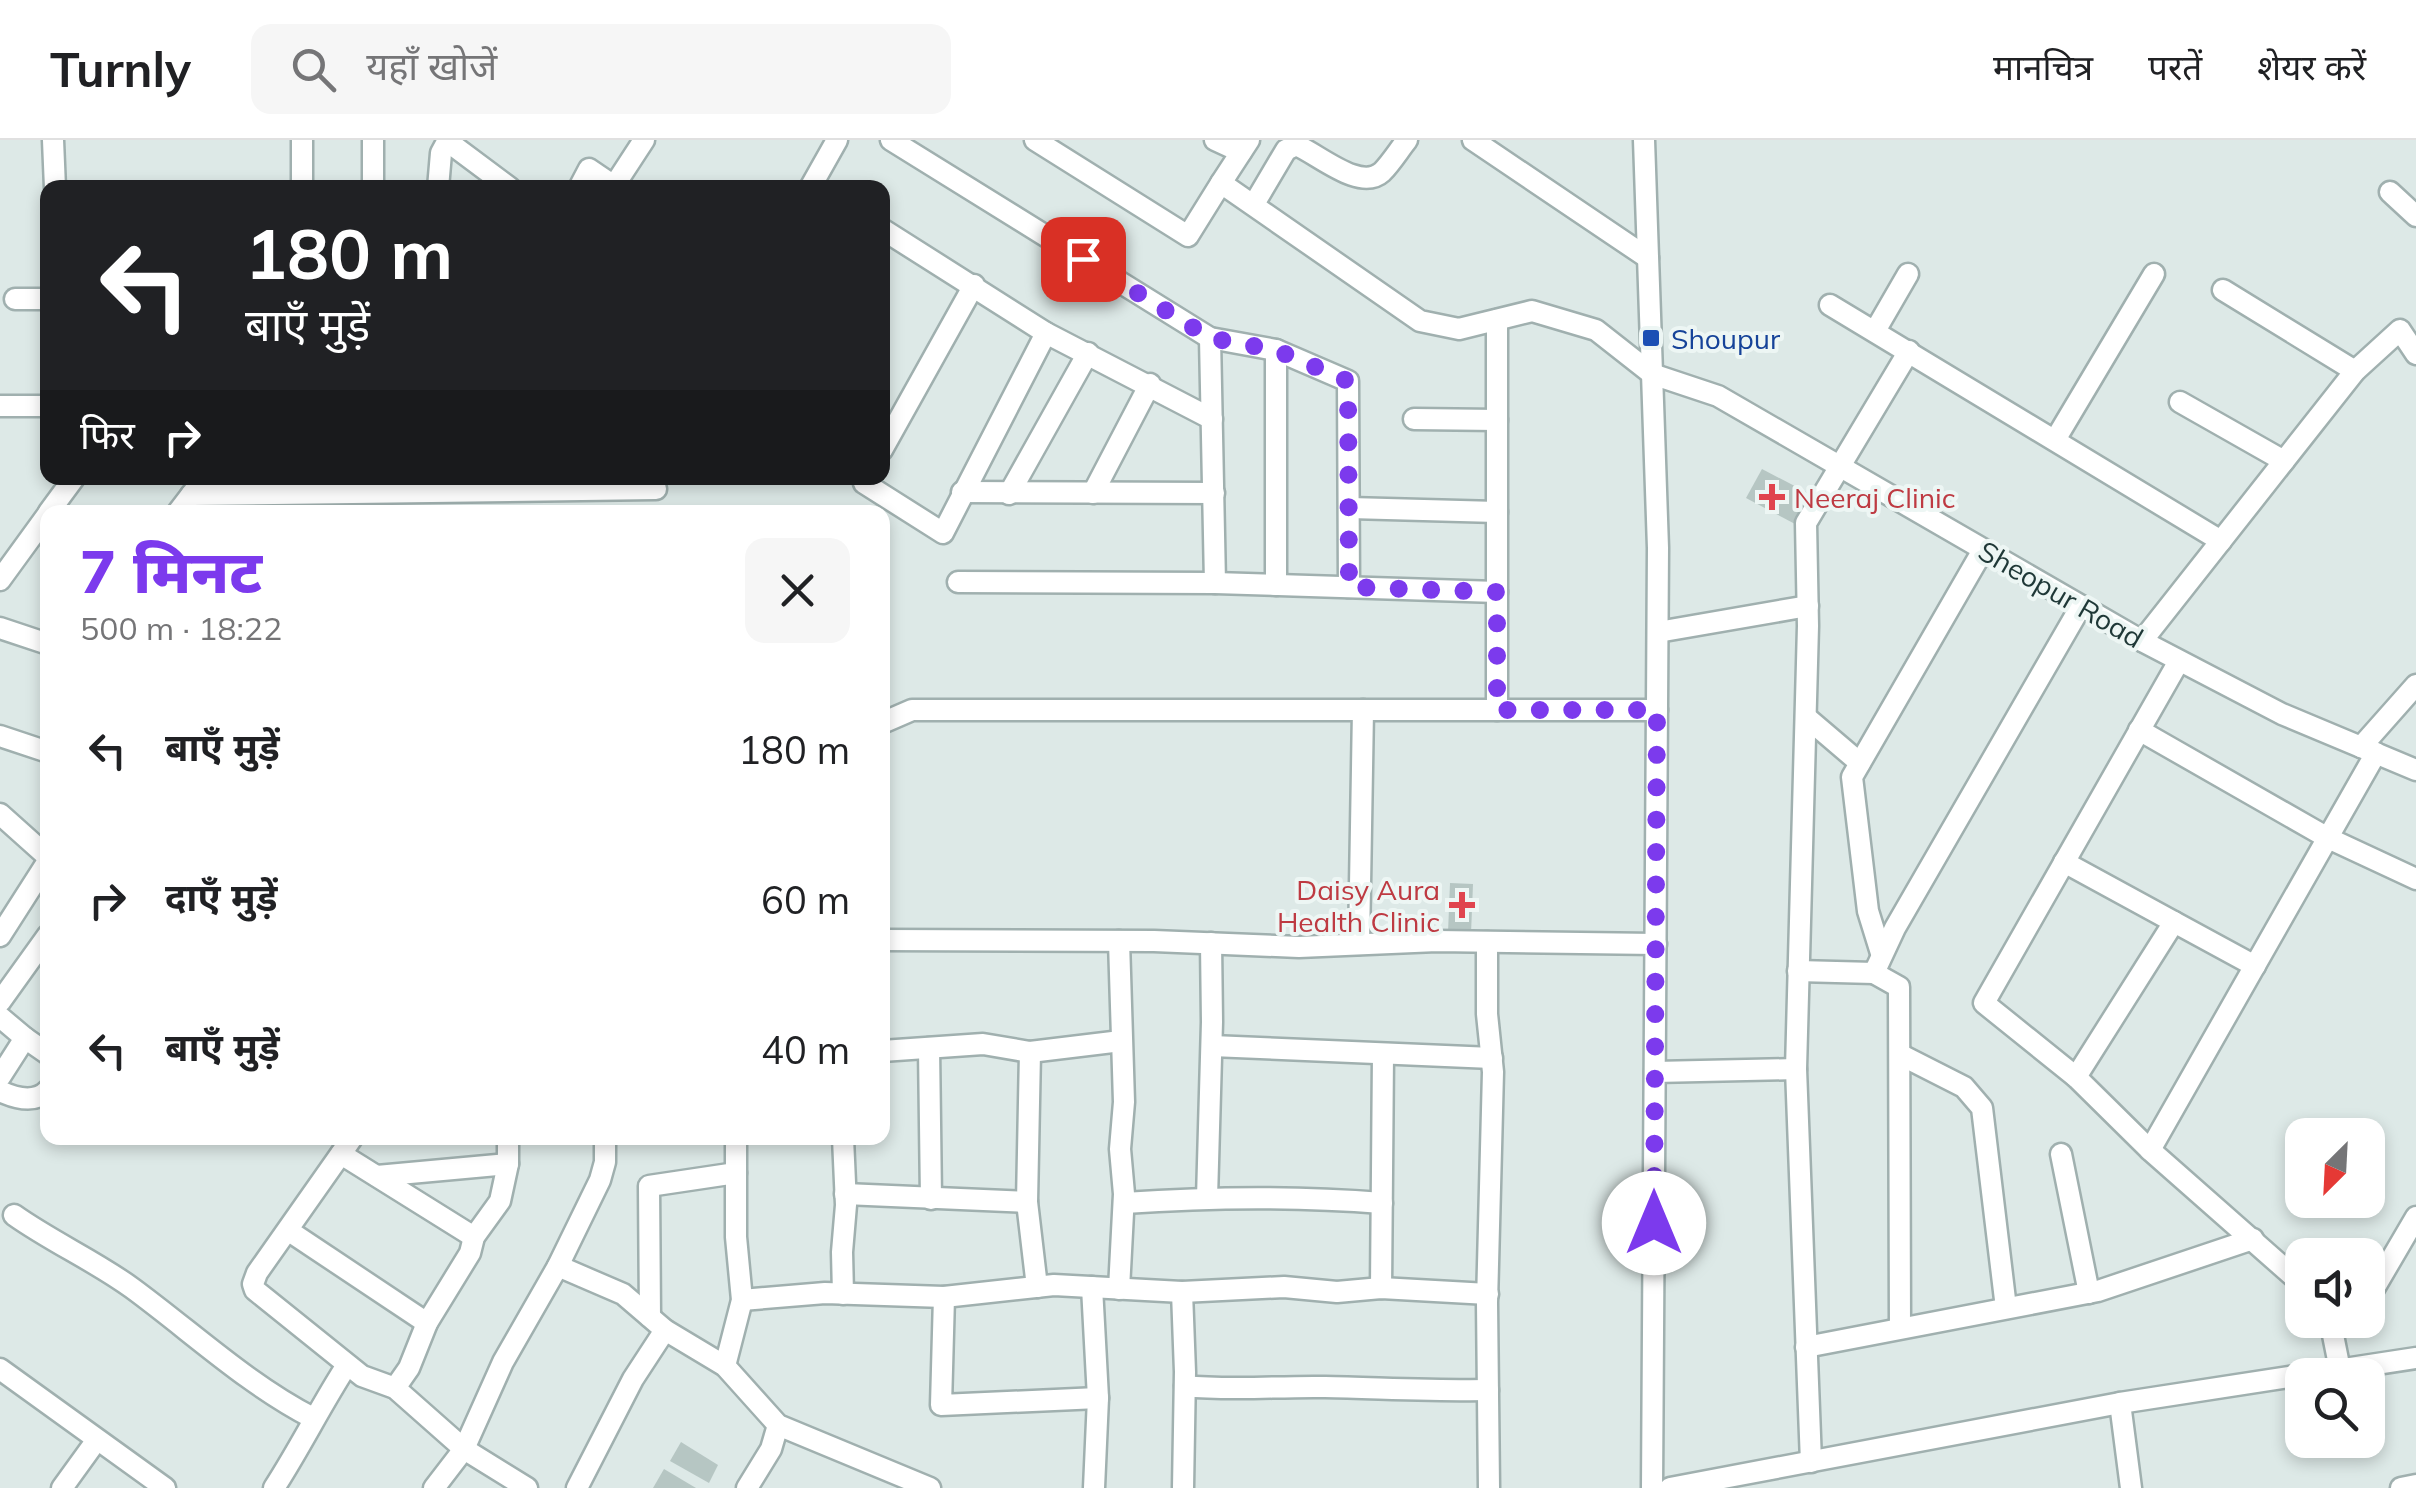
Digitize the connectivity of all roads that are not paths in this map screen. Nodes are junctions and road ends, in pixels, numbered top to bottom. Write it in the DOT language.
graph roads {
  1 [pos="53,140"];
  2 [pos="302,140"];
  3 [pos="373,140"];
  4 [pos="644,140"];
  5 [pos="837,140"];
  6 [pos="892,140"];
  7 [pos="1035,140"];
  8 [pos="1215,140"];
  9 [pos="1406,140"];
  10 [pos="1473,140"];
  11 [pos="1644,140"];
  12 [pos="448,141"];
  13 [pos="1245,146"];
  14 [pos="1069,149"];
  15 [pos="55,180"];
  16 [pos="302,180"];
  17 [pos="373,180"];
  18 [pos="439,180"];
  19 [pos="499,180"];
  20 [pos="583,180"];
  21 [pos="605,180"];
  22 [pos="618,180"];
  23 [pos="816,180"];
  24 [pos="1220,183"];
  25 [pos="2390,192"];
  26 [pos="1254,204"];
  27 [pos="2416,216"];
  28 [pos="890,234"];
  29 [pos="1648,258"];
  30 [pos="1908,274"];
  31 [pos="2154,274"];
  32 [pos="974,285"];
  33 [pos="2223,290"];
  34 [pos="15,299"];
  35 [pos="40,299"];
  36 [pos="1830,304"];
  37 [pos="1497,320"];
  38 [pos="1875,331"];
  39 [pos="1046,333"];
  40 [pos="1210,338"];
  41 [pos="1276,350"];
  42 [pos="1909,351"];
  43 [pos="1088,353"];
  44 [pos="2416,354"];
  45 [pos="2355,371"];
  46 [pos="1652,374"];
  47 [pos="1150,384"];
  48 [pos="2180,402"];
  49 [pos="40,407"];
  50 [pos="2,409"];
  51 [pos="1212,419"];
  52 [pos="1414,419"];
  53 [pos="1497,420"];
  54 [pos="890,436"];
  55 [pos="2055,440"];
  56 [pos="2284,461"];
  57 [pos="1839,466"];
  58 [pos="530,485"];
  59 [pos="866,485"];
  60 [pos="197,486"];
  61 [pos="480,491"];
  62 [pos="962,492"];
  63 [pos="1092,493"];
  64 [pos="1214,493"];
  65 [pos="1009,494"];
  66 [pos="288,503"];
  67 [pos="480,505"];
  68 [pos="1350,508"];
  69 [pos="1497,512"];
  70 [pos="40,524"];
  71 [pos="2222,541"];
  72 [pos="1983,550"];
  73 [pos="0,580"];
  74 [pos="958,582"];
  75 [pos="1214,583"];
  76 [pos="1276,585"];
  77 [pos="1349,587"];
  78 [pos="1497,592"];
  79 [pos="1808,606"];
  80 [pos="2082,606"];
  81 [pos="0,628"];
  82 [pos="1658,632"];
  83 [pos="40,641"];
  84 [pos="2142,641"];
  85 [pos="2179,660"];
  86 [pos="2416,685"];
  87 [pos="1362,710"];
  88 [pos="1497,710"];
  89 [pos="1657,710"];
  90 [pos="1806,718"];
  91 [pos="890,720"];
  92 [pos="2139,730"];
  93 [pos="0,736"];
  94 [pos="40,749"];
  95 [pos="2369,750"];
  96 [pos="1860,763"];
  97 [pos="2416,770"];
  98 [pos="0,814"];
  99 [pos="2328,838"];
  100 [pos="40,852"];
  101 [pos="2064,862"];
  102 [pos="40,872"];
  103 [pos="2416,880"];
  104 [pos="2174,922"];
  105 [pos="0,936"];
  106 [pos="890,940"];
  107 [pos="1118,941"];
  108 [pos="1487,942"];
  109 [pos="1211,943"];
  110 [pos="1359,944"];
  111 [pos="1656,944"];
  112 [pos="40,946"];
  113 [pos="1878,963"];
  114 [pos="2255,966"];
  115 [pos="1798,970"];
  116 [pos="0,1002"];
  117 [pos="0,1017"];
  118 [pos="25,1038"];
  119 [pos="1121,1041"];
  120 [pos="1212,1046"];
  121 [pos="40,1048"];
  122 [pos="928,1048"];
  123 [pos="890,1051"];
  124 [pos="1030,1052"];
  125 [pos="1383,1055"];
  126 [pos="1900,1055"];
  127 [pos="1492,1058"];
  128 [pos="1796,1069"];
  129 [pos="1655,1072"];
  130 [pos="0,1077"];
  131 [pos="2076,1077"];
  132 [pos="0,1092"];
  133 [pos="40,1097"];
  134 [pos="508,1145"];
  135 [pos="605,1145"];
  136 [pos="736,1145"];
  137 [pos="843,1145"];
  138 [pos="346,1146"];
  139 [pos="2150,1150"];
  140 [pos="2061,1154"];
  141 [pos="508,1164"];
  142 [pos="736,1174"];
  143 [pos="377,1176"];
  144 [pos="845,1194"];
  145 [pos="1207,1198"];
  146 [pos="930,1199"];
  147 [pos="1028,1202"];
  148 [pos="1382,1203"];
  149 [pos="1124,1204"];
  150 [pos="14,1215"];
  151 [pos="2416,1217"];
  152 [pos="290,1231"];
  153 [pos="474,1236"];
  154 [pos="2252,1239"];
  155 [pos="558,1266"];
  156 [pos="2285,1269"];
  157 [pos="2385,1270"];
  158 [pos="1038,1287"];
  159 [pos="1092,1287"];
  160 [pos="1381,1288"];
  161 [pos="1119,1289"];
  162 [pos="1182,1292"];
  163 [pos="2089,1293"];
  164 [pos="843,1294"];
  165 [pos="1488,1294"];
  166 [pos="944,1296"];
  167 [pos="742,1300"];
  168 [pos="2006,1308"];
  169 [pos="427,1323"];
  170 [pos="657,1323"];
  171 [pos="1900,1327"];
  172 [pos="1806,1347"];
  173 [pos="2416,1358"];
  174 [pos="2385,1363"];
  175 [pos="346,1364"];
  176 [pos="725,1366"];
  177 [pos="0,1369"];
  178 [pos="2285,1378"];
  179 [pos="1185,1386"];
  180 [pos="395,1388"];
  181 [pos="1488,1390"];
  182 [pos="1098,1398"];
  183 [pos="2120,1403"];
  184 [pos="313,1418"];
  185 [pos="778,1425"];
  186 [pos="96,1441"];
  187 [pos="464,1450"];
  188 [pos="1811,1462"];
  189 [pos="888,1480"];
  190 [pos="2416,1485"];
  191 [pos="62,1488"];
  192 [pos="165,1488"];
  193 [pos="274,1488"];
  194 [pos="434,1488"];
  195 [pos="527,1488"];
  196 [pos="578,1488"];
  197 [pos="747,1488"];
  198 [pos="930,1488"];
  199 [pos="1094,1488"];
  200 [pos="1182,1488"];
  201 [pos="1488,1488"];
  202 [pos="1652,1488"];
  203 [pos="1670,1488"];
  204 [pos="2131,1488"];
  205 [pos="2401,1488"];
  1 -- 15 [label="street"];
  2 -- 16 [label="street"];
  3 -- 17 [label="street"];
  4 -- 22 [label="street"];
  5 -- 23 [label="street"];
  6 -- 40 [label="street"];
  7 -- 14 [label="street"];
  8 -- 13 [label="street"];
  9 -- 26 [label="street"];
  10 -- 29 [label="street"];
  11 -- 29 [label="street"];
  12 -- 18 [label="street"];
  12 -- 19 [label="street"];
  13 -- 24 [label="street"];
  14 -- 24 [label="street"];
  20 -- 21 [label="street"];
  24 -- 26 [label="street, Sheopur Road"];
  25 -- 27 [label="street"];
  26 -- 37 [label="street, Sheopur Road"];
  28 -- 32 [label="street"];
  29 -- 46 [label="street"];
  30 -- 38 [label="street"];
  31 -- 55 [label="street"];
  32 -- 39 [label="street"];
  32 -- 54 [label="street"];
  33 -- 45 [label="street"];
  34 -- 35 [label="street"];
  36 -- 38 [label="street"];
  37 -- 46 [label="street, Sheopur Road"];
  37 -- 53 [label="street"];
  38 -- 42 [label="street"];
  39 -- 43 [label="street"];
  39 -- 62 [label="street"];
  40 -- 41 [label="street"];
  40 -- 51 [label="street"];
  41 -- 68 [label="street"];
  41 -- 76 [label="street"];
  42 -- 55 [label="street"];
  42 -- 57 [label="street"];
  43 -- 47 [label="street"];
  43 -- 65 [label="street"];
  44 -- 45 [label="street"];
  45 -- 56 [label="street"];
  46 -- 57 [label="street, Sheopur Road"];
  46 -- 82 [label="street"];
  47 -- 51 [label="street"];
  47 -- 63 [label="street"];
  48 -- 56 [label="street"];
  49 -- 50 [label="street"];
  51 -- 64 [label="street"];
  52 -- 53 [label="street"];
  53 -- 69 [label="street"];
  55 -- 71 [label="street"];
  56 -- 71 [label="street"];
  57 -- 72 [label="street, Sheopur Road"];
  57 -- 79 [label="street"];
  58 -- 61 [label="street"];
  59 -- 62 [label="street"];
  60 -- 66 [label="street"];
  61 -- 66 [label="street"];
  61 -- 67 [label="street"];
  62 -- 65 [label="street"];
  63 -- 64 [label="street"];
  63 -- 65 [label="street"];
  64 -- 75 [label="street"];
  68 -- 69 [label="street"];
  68 -- 77 [label="street"];
  69 -- 78 [label="street"];
  70 -- 73 [label="street"];
  71 -- 84 [label="street"];
  72 -- 80 [label="street, Sheopur Road"];
  72 -- 96 [label="street"];
  74 -- 75 [label="street"];
  75 -- 76 [label="street"];
  76 -- 77 [label="street"];
  77 -- 78 [label="street"];
  78 -- 88 [label="street"];
  79 -- 82 [label="street"];
  79 -- 90 [label="street"];
  80 -- 84 [label="street, Sheopur Road"];
  80 -- 113 [label="street"];
  81 -- 83 [label="street"];
  82 -- 89 [label="street"];
  84 -- 85 [label="street, Sheopur Road"];
  85 -- 92 [label="street"];
  85 -- 95 [label="street, Sheopur Road"];
  86 -- 95 [label="street"];
  87 -- 88 [label="street"];
  87 -- 91 [label="street"];
  87 -- 110 [label="street"];
  88 -- 89 [label="street"];
  89 -- 111 [label="street"];
  90 -- 96 [label="street"];
  90 -- 115 [label="street"];
  92 -- 99 [label="street"];
  92 -- 101 [label="street"];
  93 -- 94 [label="street"];
  95 -- 97 [label="street, Sheopur Road"];
  95 -- 99 [label="street"];
  96 -- 113 [label="street"];
  98 -- 100 [label="street"];
  99 -- 103 [label="street"];
  99 -- 114 [label="street"];
  101 -- 104 [label="street"];
  101 -- 131 [label="street"];
  102 -- 105 [label="street"];
  104 -- 114 [label="street"];
  104 -- 131 [label="street"];
  106 -- 107 [label="street"];
  107 -- 109 [label="street"];
  107 -- 119 [label="street"];
  108 -- 110 [label="street"];
  108 -- 111 [label="street"];
  108 -- 127 [label="street"];
  109 -- 110 [label="street"];
  109 -- 120 [label="street"];
  111 -- 129 [label="street"];
  112 -- 116 [label="street"];
  113 -- 115 [label="street"];
  113 -- 126 [label="street"];
  114 -- 139 [label="street"];
  115 -- 128 [label="street"];
  117 -- 118 [label="street"];
  118 -- 121 [label="street"];
  118 -- 130 [label="street"];
  119 -- 124 [label="street"];
  119 -- 149 [label="street"];
  120 -- 125 [label="street"];
  120 -- 145 [label="street"];
  122 -- 123 [label="street"];
  122 -- 124 [label="street"];
  122 -- 146 [label="street"];
  124 -- 147 [label="street"];
  125 -- 127 [label="street"];
  125 -- 148 [label="street"];
  126 -- 168 [label="street"];
  126 -- 171 [label="street"];
  127 -- 165 [label="street"];
  128 -- 129 [label="street"];
  128 -- 172 [label="street"];
  129 -- 202 [label="street"];
  131 -- 139 [label="street"];
  132 -- 133 [label="street"];
  134 -- 141 [label="street"];
  135 -- 155 [label="street"];
  136 -- 142 [label="street"];
  137 -- 144 [label="street"];
  138 -- 143 [label="street"];
  138 -- 152 [label="street"];
  139 -- 154 [label="street"];
  140 -- 163 [label="street"];
  141 -- 143 [label="street"];
  141 -- 153 [label="street"];
  142 -- 167 [label="street"];
  142 -- 170 [label="street"];
  143 -- 153 [label="street"];
  144 -- 146 [label="street"];
  144 -- 164 [label="street"];
  145 -- 148 [label="street"];
  145 -- 149 [label="street"];
  146 -- 147 [label="street"];
  147 -- 158 [label="street"];
  148 -- 160 [label="street"];
  149 -- 161 [label="street"];
  150 -- 184 [label="street"];
  151 -- 157 [label="street"];
  152 -- 169 [label="street"];
  152 -- 175 [label="street"];
  153 -- 169 [label="street"];
  154 -- 156 [label="street"];
  154 -- 163 [label="street"];
  155 -- 170 [label="street"];
  155 -- 187 [label="street"];
  158 -- 159 [label="street"];
  158 -- 166 [label="street"];
  159 -- 161 [label="street"];
  159 -- 182 [label="street"];
  160 -- 162 [label="street"];
  160 -- 165 [label="street"];
  161 -- 162 [label="street"];
  162 -- 179 [label="street"];
  163 -- 168 [label="street"];
  164 -- 166 [label="street"];
  164 -- 167 [label="street"];
  165 -- 181 [label="street"];
  166 -- 182 [label="street"];
  167 -- 176 [label="street"];
  168 -- 171 [label="street"];
  169 -- 180 [label="street"];
  170 -- 176 [label="street"];
  170 -- 196 [label="street"];
  171 -- 172 [label="street"];
  172 -- 188 [label="street"];
  173 -- 174 [label="street"];
  175 -- 180 [label="street"];
  175 -- 184 [label="street"];
  176 -- 185 [label="street"];
  177 -- 186 [label="street"];
  178 -- 183 [label="street"];
  179 -- 181 [label="street"];
  179 -- 200 [label="street"];
  180 -- 187 [label="street"];
  181 -- 201 [label="street"];
  182 -- 199 [label="street"];
  183 -- 188 [label="street"];
  183 -- 204 [label="street"];
  184 -- 193 [label="street"];
  185 -- 189 [label="street"];
  185 -- 197 [label="street"];
  186 -- 191 [label="street"];
  186 -- 192 [label="street"];
  187 -- 194 [label="street"];
  187 -- 195 [label="street"];
  188 -- 203 [label="street"];
  189 -- 198 [label="street"];
  190 -- 205 [label="street"];
}
